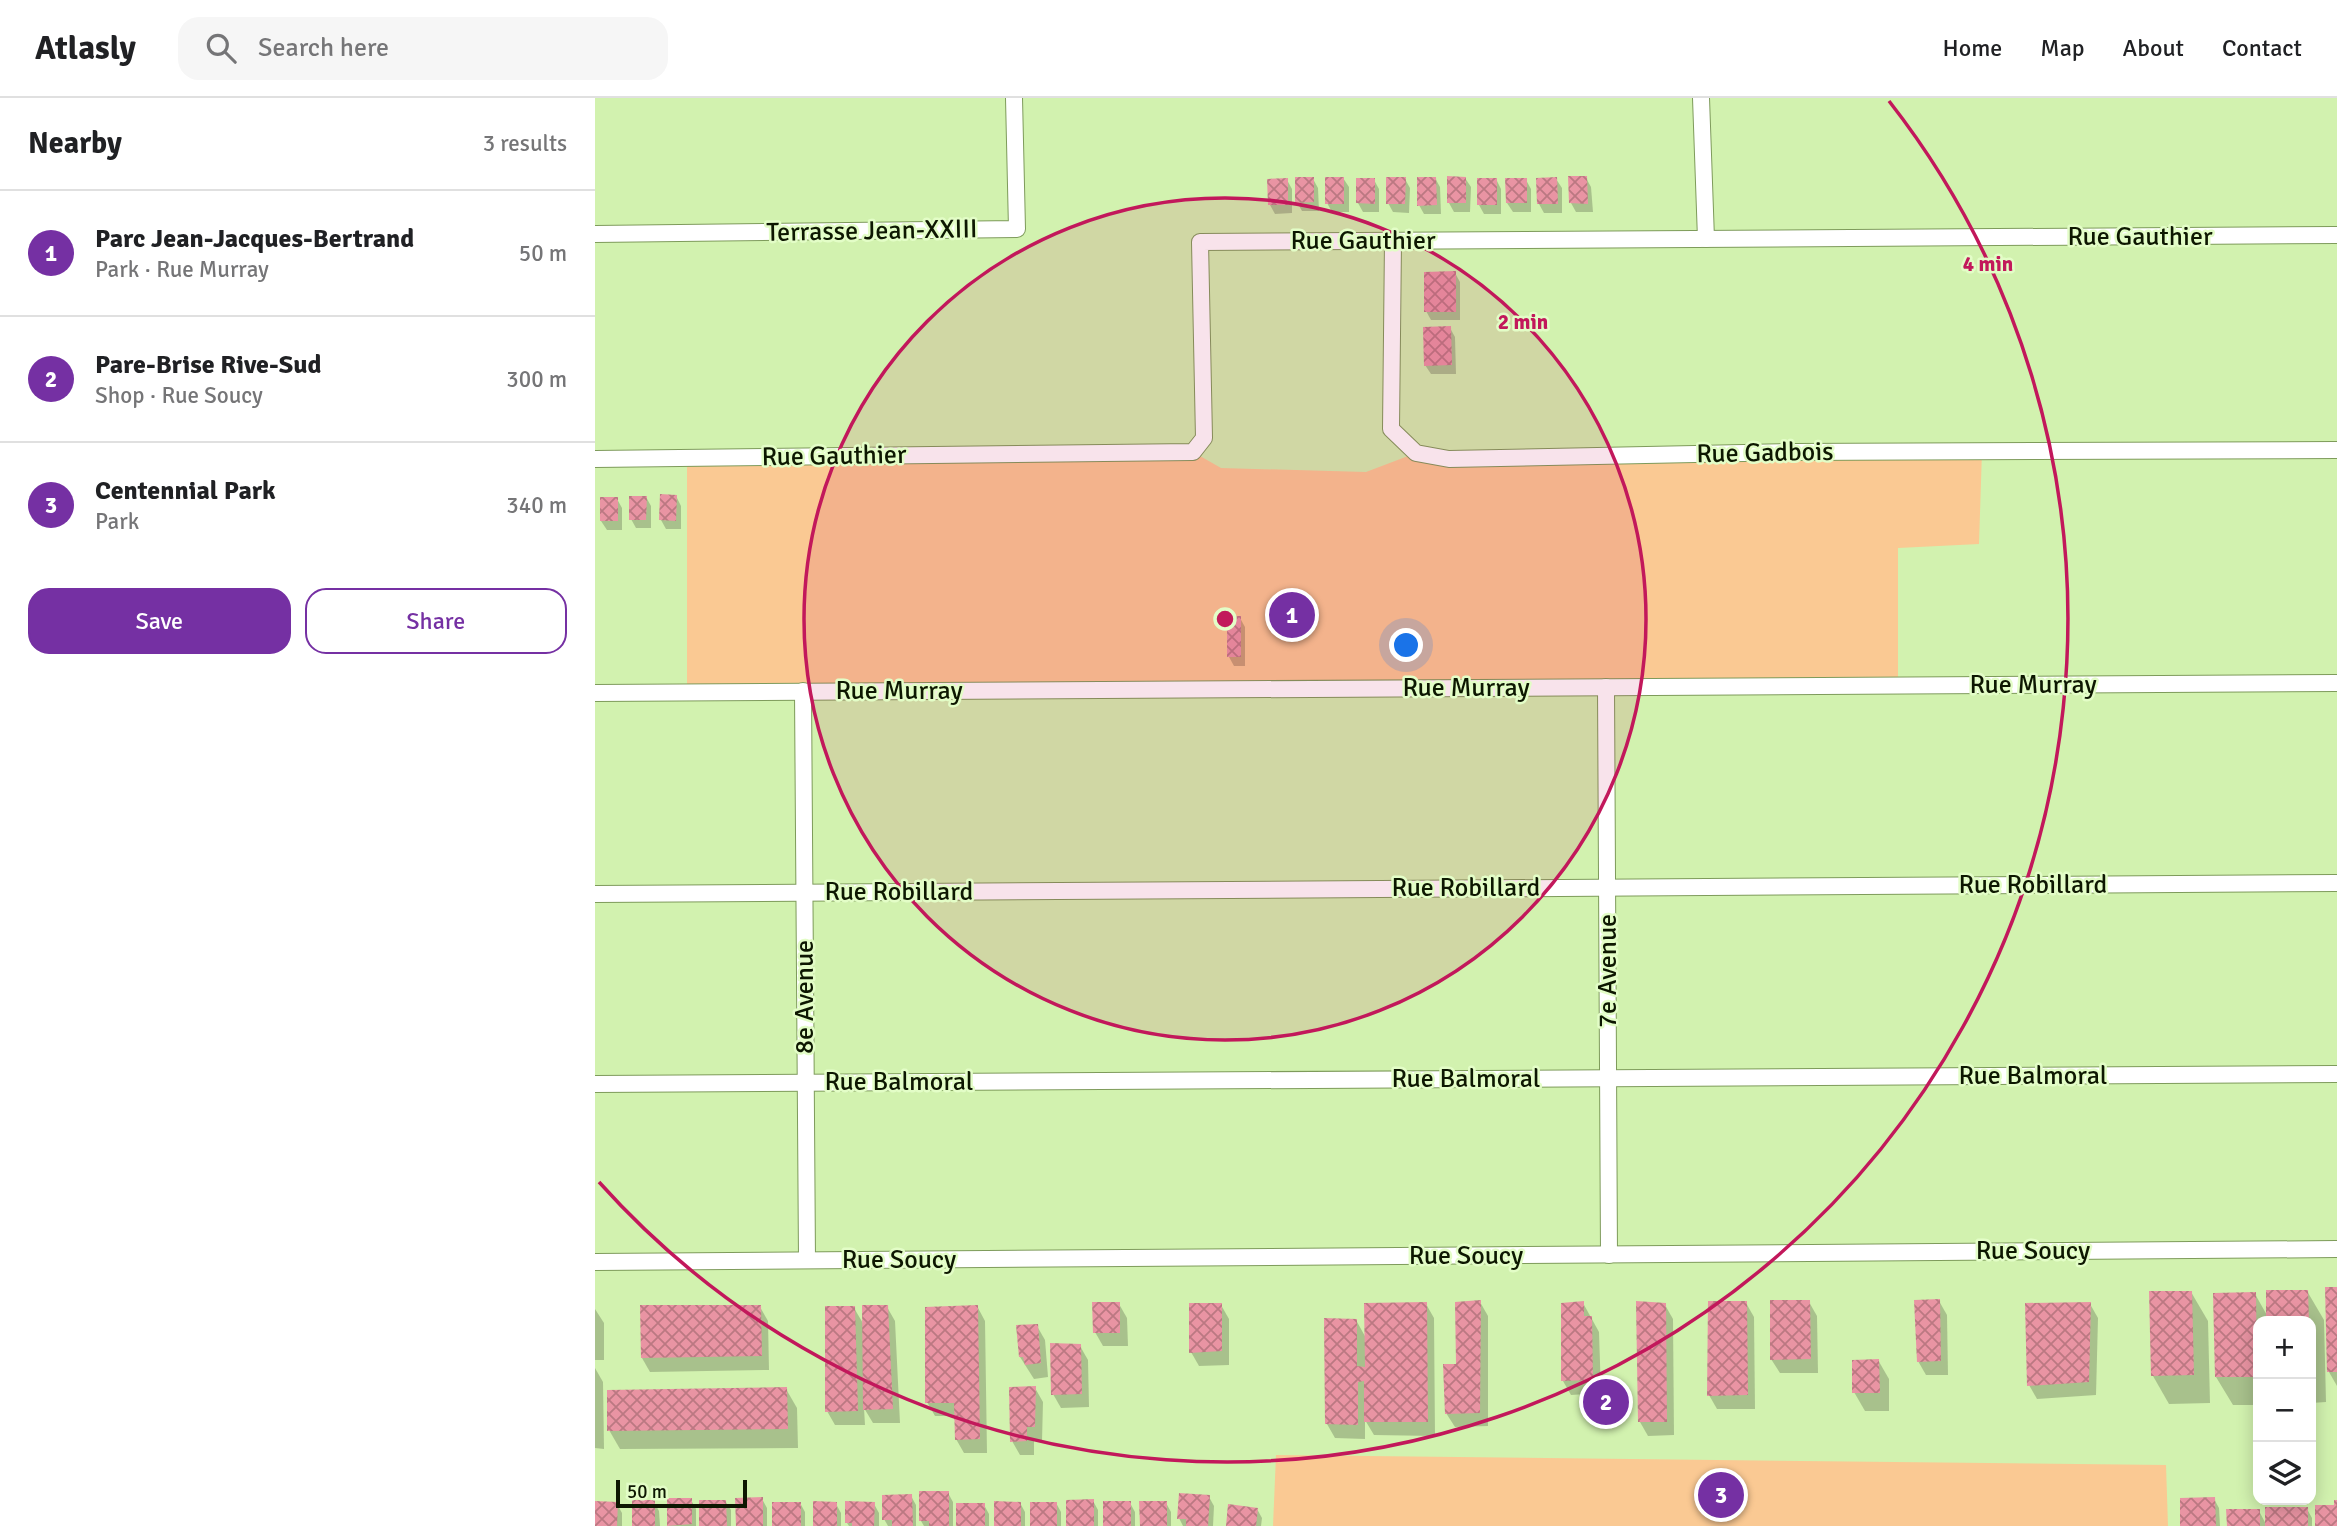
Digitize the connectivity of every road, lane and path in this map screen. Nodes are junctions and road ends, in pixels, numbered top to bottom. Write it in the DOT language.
graph roads {
  1 [pos="1014,98"];
  2 [pos="1701,98"];
  3 [pos="595,234"];
  4 [pos="2337,235"];
  5 [pos="1706,239"];
  6 [pos="1393,241"];
  7 [pos="2337,450"];
  8 [pos="595,459"];
  9 [pos="2337,683"];
  10 [pos="1606,687"];
  11 [pos="803,691"];
  12 [pos="595,693"];
  13 [pos="2337,883"];
  14 [pos="1608,887"];
  15 [pos="804,893"];
  16 [pos="595,894"];
  17 [pos="2337,1074"];
  18 [pos="1608,1078"];
  19 [pos="806,1083"];
  20 [pos="595,1084"];
  21 [pos="2337,1249"];
  22 [pos="1609,1255"];
  23 [pos="807,1260"];
  24 [pos="595,1262"];
  1 -- 3 [label="street, Terrasse Jean-XXIII"];
  2 -- 5 [label="street"];
  4 -- 5 [label="street, Rue Gauthier"];
  5 -- 6 [label="street, Rue Gauthier"];
  6 -- 7 [label="street, Rue Gadbois"];
  6 -- 8 [label="street, Rue Gauthier"];
  9 -- 10 [label="street, Rue Murray"];
  10 -- 11 [label="street, Rue Murray"];
  10 -- 14 [label="street, 7e Avenue"];
  11 -- 12 [label="street, Rue Murray"];
  11 -- 15 [label="street, 8e Avenue"];
  13 -- 14 [label="street, Rue Robillard"];
  14 -- 15 [label="street, Rue Robillard"];
  14 -- 18 [label="street, 7e Avenue"];
  15 -- 16 [label="street, Rue Robillard"];
  15 -- 19 [label="street, 8e Avenue"];
  17 -- 18 [label="street, Rue Balmoral"];
  18 -- 19 [label="street, Rue Balmoral"];
  18 -- 22 [label="street, 7e Avenue"];
  19 -- 20 [label="street, Rue Balmoral"];
  19 -- 23 [label="street, 8e Avenue"];
  21 -- 22 [label="street, Rue Soucy"];
  22 -- 23 [label="street, Rue Soucy"];
  23 -- 24 [label="street, Rue Soucy"];
}
